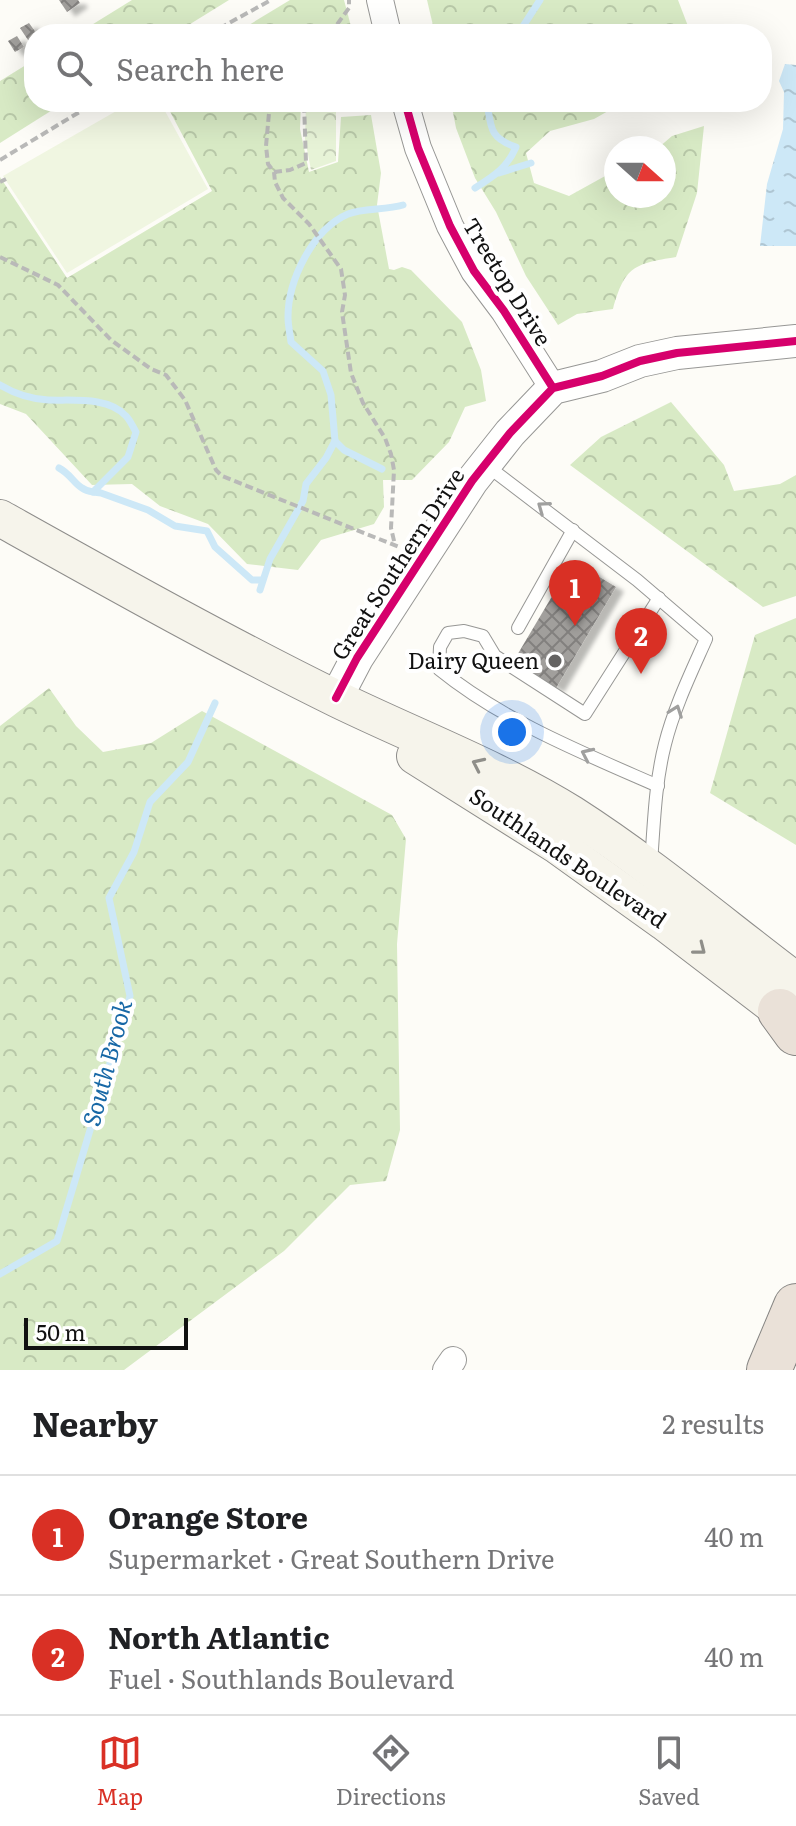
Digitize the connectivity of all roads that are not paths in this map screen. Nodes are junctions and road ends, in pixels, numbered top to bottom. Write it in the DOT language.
graph roads {
  1 [pos="380,0"];
  2 [pos="386,24"];
  3 [pos="408,112"];
  4 [pos="796,341"];
  5 [pos="553,388"];
  6 [pos="485,464"];
  7 [pos="0,518"];
  8 [pos="573,530"];
  9 [pos="659,598"];
  10 [pos="518,628"];
  11 [pos="336,698"];
  12 [pos="658,786"];
  13 [pos="650,871"];
  14 [pos="792,1012"];
  15 [pos="796,1306"];
  16 [pos="769,1370"];
  1 -- 2 [label="street"];
  3 -- 5 [label="street, Treetop Drive"];
  4 -- 5 [label="street"];
  5 -- 6 [label="street, Great Southern Drive"];
  8 -- 6 [label="lane, one-way"];
  6 -- 11 [label="street, Great Southern Drive"];
  7 -- 11 [label="main road, Southlands Boulevard"];
  8 -- 9 [label="lane"];
  8 -- 10 [label="lane"];
  12 -- 9 [label="lane, one-way"];
  12 -- 9 [label="lane, one-way"];
  13 -- 11 [label="main road, Southlands Boulevard, one-way"];
  11 -- 14 [label="main road, Southlands Boulevard, one-way"];
  12 -- 13 [label="lane"];
  13 -- 14 [label="main road, Southlands Boulevard"];
  15 -- 16 [label="highway"];
}
